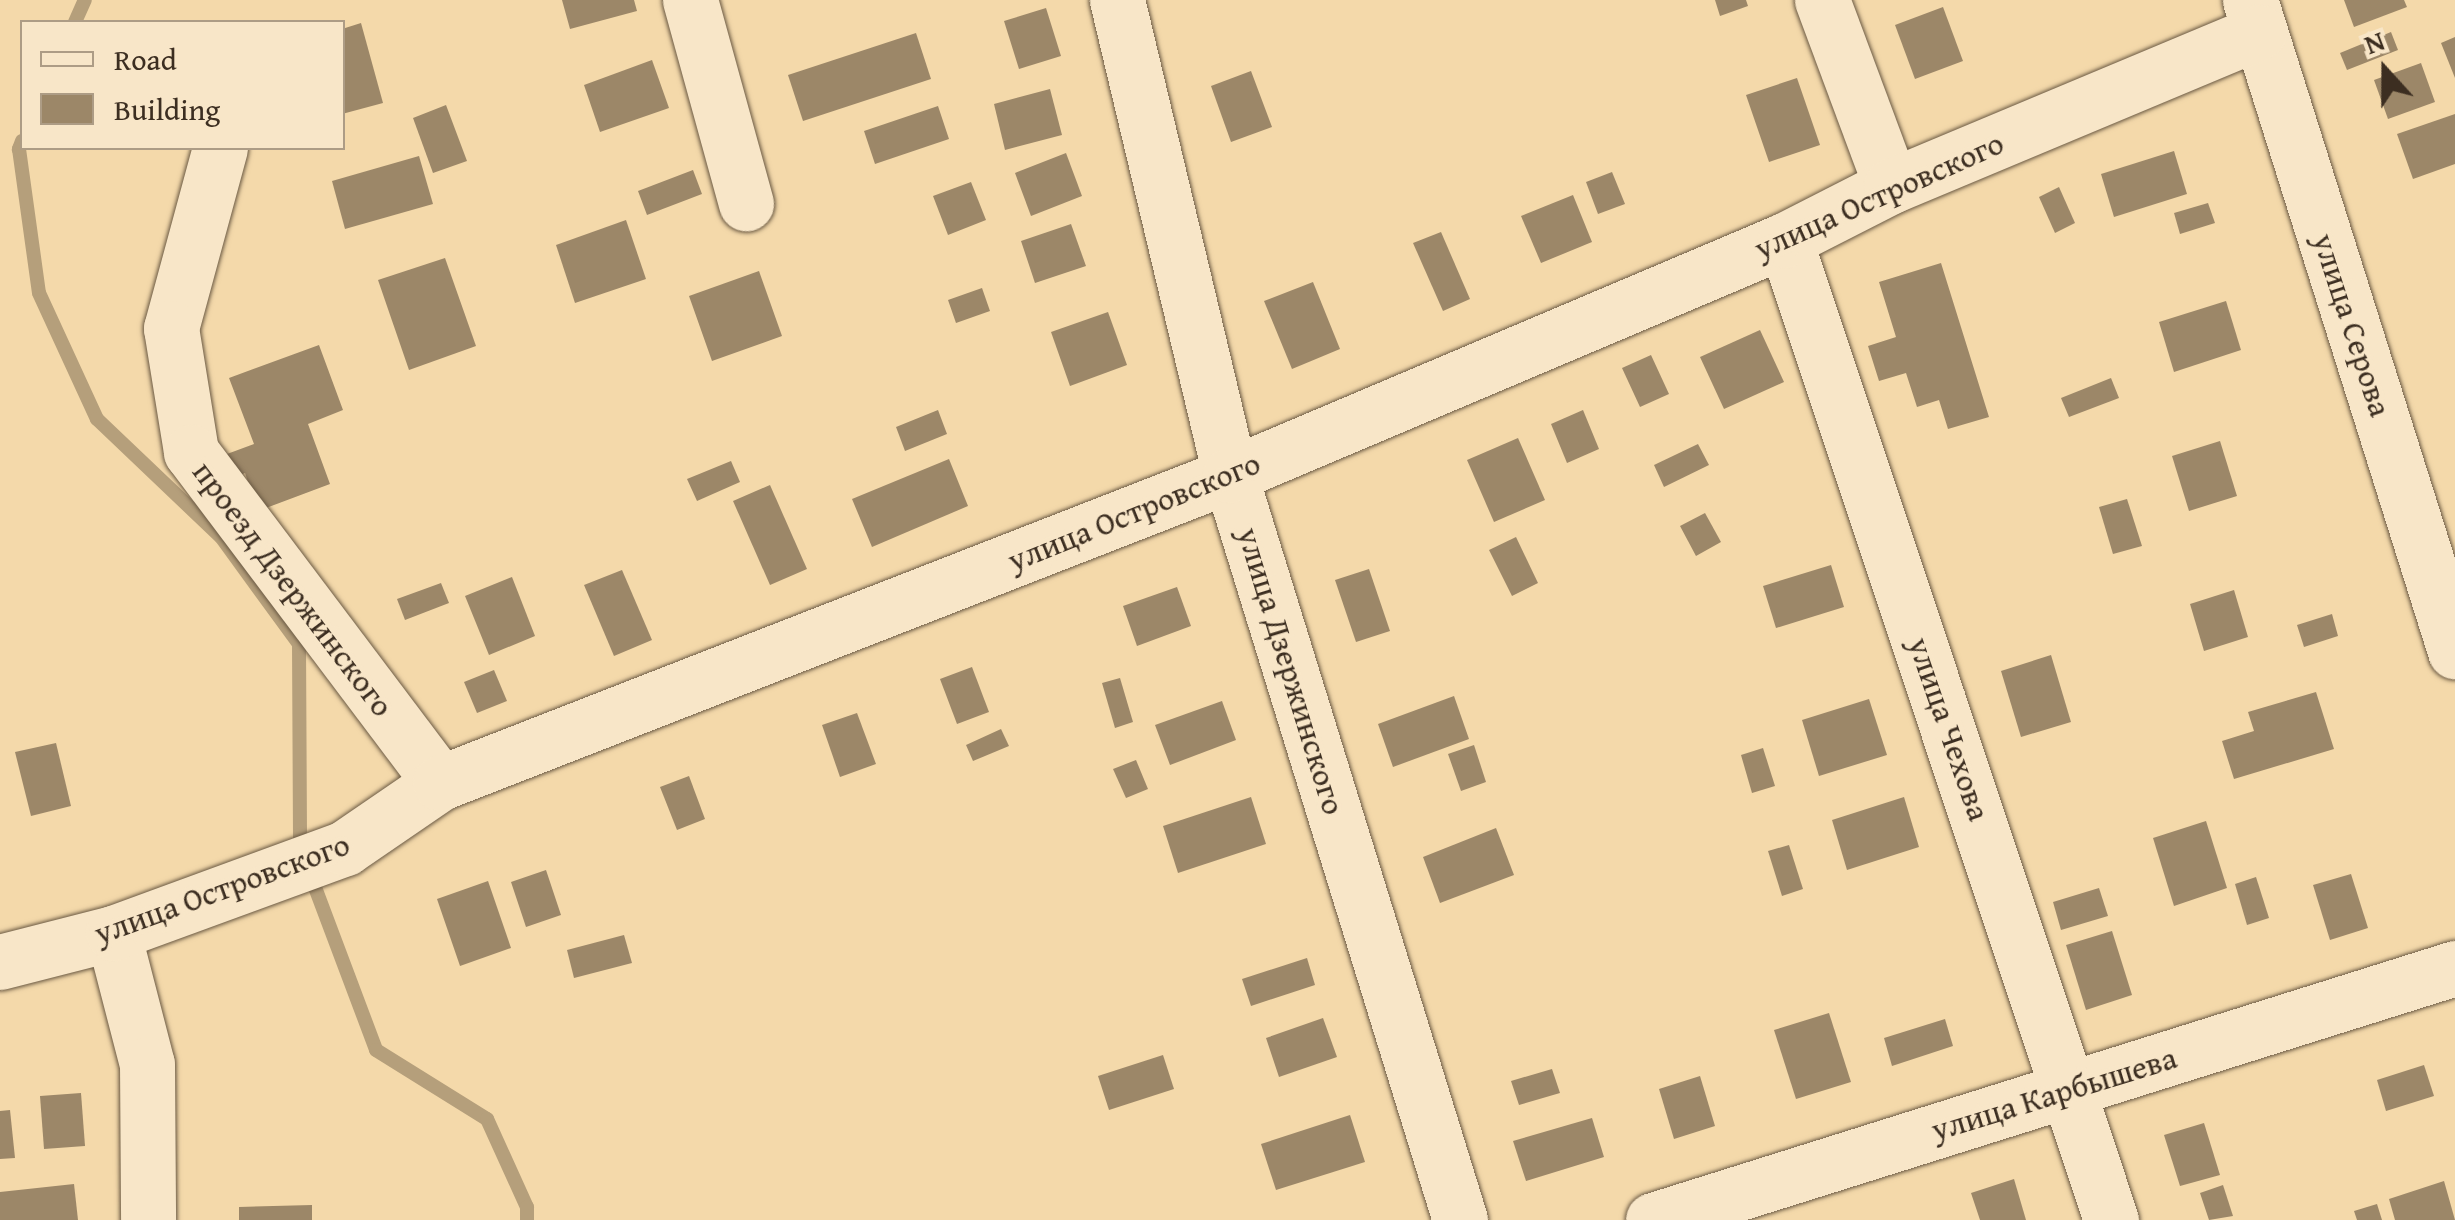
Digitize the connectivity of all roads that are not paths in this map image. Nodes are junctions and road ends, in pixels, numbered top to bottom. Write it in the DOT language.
graph roads {
  1 [pos="690,0"];
  2 [pos="1116,0"];
  3 [pos="1822,0"];
  4 [pos="2255,16"];
  5 [pos="219,150"];
  6 [pos="1891,186"];
  7 [pos="746,202"];
  8 [pos="1785,240"];
  9 [pos="1230,475"];
  10 [pos="2455,651"];
  11 [pos="440,783"];
  12 [pos="113,933"];
  13 [pos="0,962"];
  14 [pos="2455,968"];
  15 [pos="2070,1090"];
  16 [pos="148,1220"];
  17 [pos="1460,1220"];
  18 [pos="1653,1220"];
  19 [pos="2111,1220"];
  1 -- 7 [label="street"];
  2 -- 9 [label="street, улица Дзержинского"];
  3 -- 6 [label="street"];
  4 -- 6 [label="street, улица Островского"];
  4 -- 10 [label="street, улица Серова"];
  5 -- 11 [label="street, проезд Дзержинского"];
  6 -- 8 [label="street, улица Островского"];
  8 -- 9 [label="street, улица Островского"];
  8 -- 15 [label="street, улица Чехова"];
  9 -- 11 [label="street, улица Островского"];
  9 -- 17 [label="street, улица Дзержинского"];
  11 -- 12 [label="street, улица Островского"];
  12 -- 13 [label="street, улица Островского"];
  12 -- 16 [label="street"];
  14 -- 15 [label="street, улица Карбышева"];
  15 -- 18 [label="street, улица Карбышева"];
  15 -- 19 [label="street, улица Чехова"];
}
